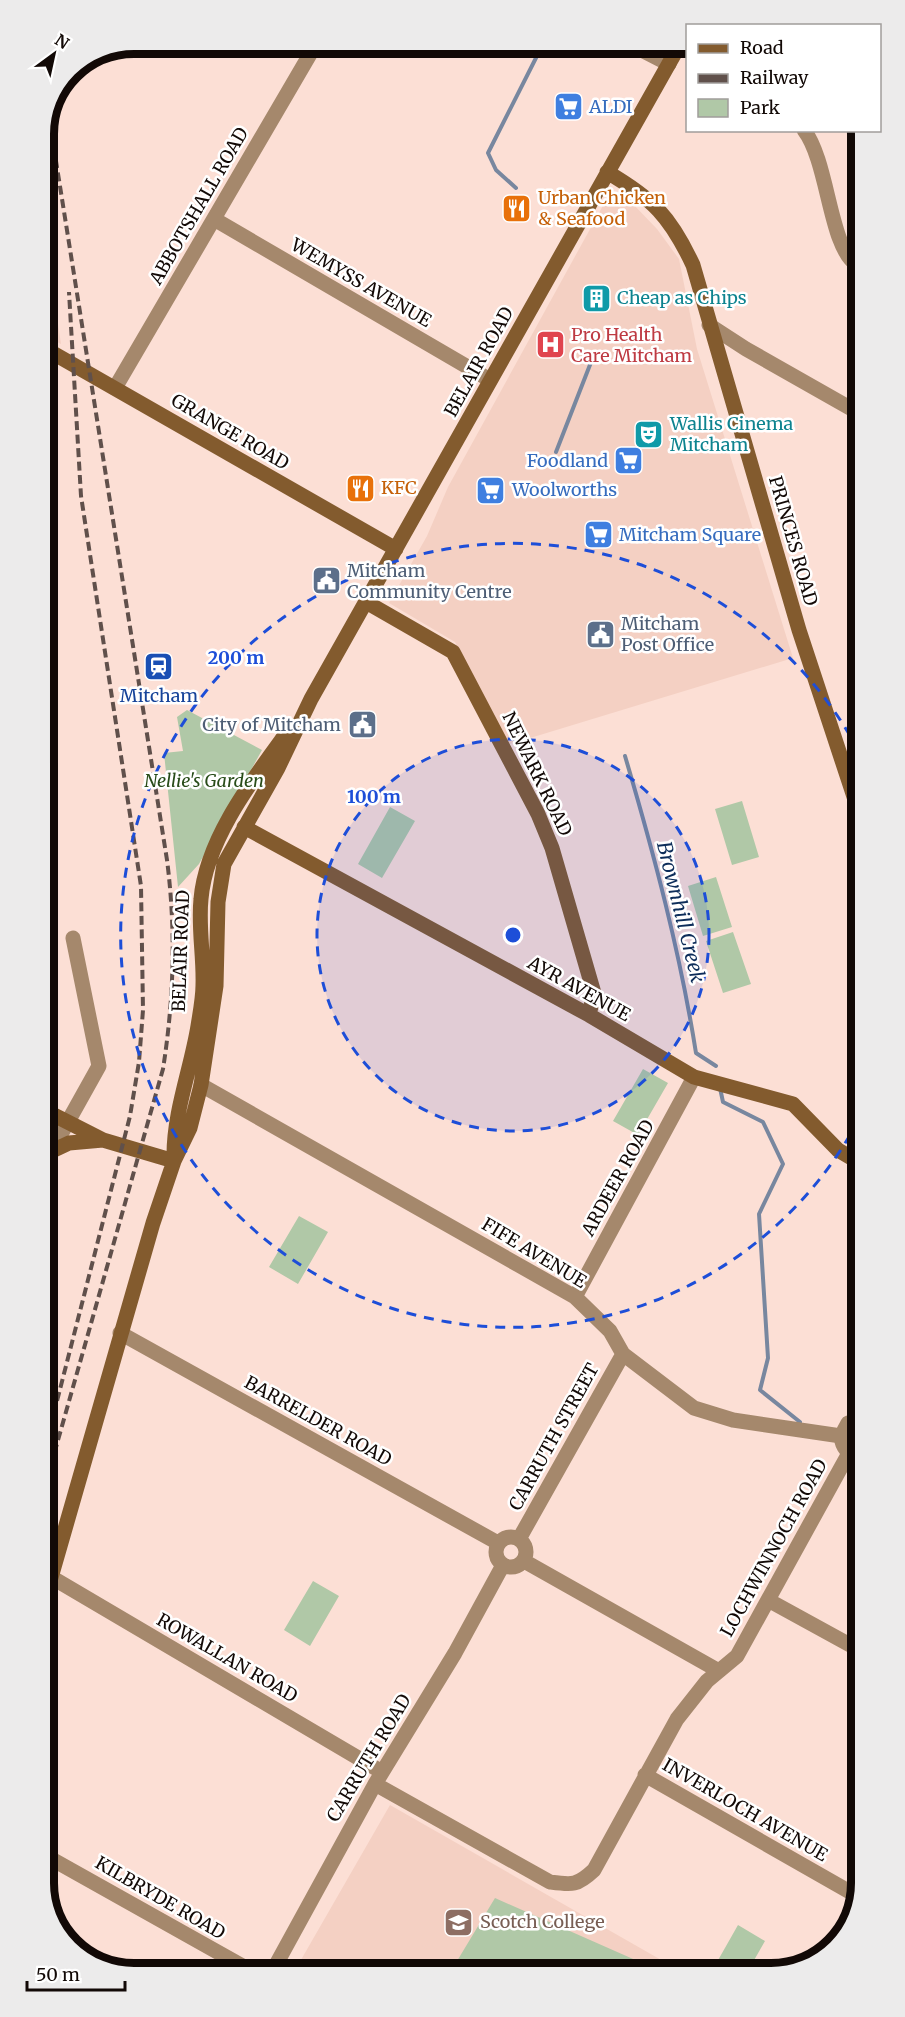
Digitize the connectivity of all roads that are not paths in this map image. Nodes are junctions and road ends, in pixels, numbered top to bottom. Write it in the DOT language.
graph roads {
  1 [pos="310,54"];
  2 [pos="650,54"];
  3 [pos="678,54"];
  4 [pos="669,64"];
  5 [pos="805,132"];
  6 [pos="607,172"];
  7 [pos="213,219"];
  8 [pos="851,261"];
  9 [pos="709,325"];
  10 [pos="744,348"];
  11 [pos="54,353"];
  12 [pos="720,366"];
  13 [pos="490,380"];
  14 [pos="115,388"];
  15 [pos="851,409"];
  16 [pos="396,549"];
  17 [pos="366,602"];
  18 [pos="311,699"];
  19 [pos="851,788"];
  20 [pos="244,827"];
  21 [pos="73,938"];
  22 [pos="589,1016"];
  23 [pos="701,1079"];
  24 [pos="201,1085"];
  25 [pos="54,1116"];
  26 [pos="69,1124"];
  27 [pos="103,1140"];
  28 [pos="54,1148"];
  29 [pos="54,1153"];
  30 [pos="851,1157"];
  31 [pos="174,1161"];
  32 [pos="575,1297"];
  33 [pos="120,1333"];
  34 [pos="623,1354"];
  35 [pos="851,1422"];
  36 [pos="841,1436"];
  37 [pos="851,1452"];
  38 [pos="851,1461"];
  39 [pos="519,1539"];
  40 [pos="498,1543"];
  41 [pos="524,1561"];
  42 [pos="54,1564"];
  43 [pos="502,1566"];
  44 [pos="54,1585"];
  45 [pos="768,1600"];
  46 [pos="851,1646"];
  47 [pos="719,1671"];
  48 [pos="645,1775"];
  49 [pos="378,1778"];
  50 [pos="54,1860"];
  51 [pos="850,1892"];
  52 [pos="237,1963"];
  53 [pos="277,1963"];
  1 -- 7 [label="street, ABBOTSHALL ROAD"];
  2 -- 4 [label="street"];
  3 -- 4 [label="street, BELAIR ROAD"];
  4 -- 6 [label="street, BELAIR ROAD"];
  5 -- 8 [label="street"];
  6 -- 9 [label="street, PRINCES ROAD"];
  6 -- 13 [label="street, BELAIR ROAD"];
  7 -- 13 [label="street, WEMYSS AVENUE"];
  7 -- 14 [label="street, ABBOTSHALL ROAD"];
  9 -- 10 [label="street"];
  9 -- 12 [label="street, PRINCES ROAD"];
  10 -- 12 [label="street"];
  10 -- 15 [label="street"];
  11 -- 14 [label="street, GRANGE ROAD"];
  12 -- 19 [label="street, PRINCES ROAD"];
  13 -- 16 [label="street, BELAIR ROAD"];
  14 -- 16 [label="street, GRANGE ROAD"];
  16 -- 17 [label="street, BELAIR ROAD"];
  17 -- 18 [label="street, BELAIR ROAD"];
  17 -- 22 [label="street, NEWARK ROAD"];
  18 -- 20 [label="street, BELAIR ROAD"];
  18 -- 31 [label="street, BELAIR ROAD"];
  20 -- 22 [label="street, AYR AVENUE"];
  20 -- 24 [label="street, BELAIR ROAD"];
  21 -- 26 [label="street"];
  22 -- 23 [label="street, AYR AVENUE"];
  23 -- 30 [label="street, AYR AVENUE"];
  23 -- 32 [label="street, ARDEER ROAD"];
  24 -- 31 [label="street, BELAIR ROAD"];
  24 -- 32 [label="street, FIFE AVENUE"];
  25 -- 26 [label="street"];
  26 -- 27 [label="street"];
  26 -- 28 [label="street"];
  27 -- 29 [label="street"];
  27 -- 31 [label="street"];
  31 -- 33 [label="street, BELAIR ROAD"];
  32 -- 34 [label="street, FIFE AVENUE"];
  33 -- 40 [label="street, BARRELDER ROAD"];
  33 -- 42 [label="street, BELAIR ROAD"];
  34 -- 36 [label="street, FIFE AVENUE"];
  34 -- 39 [label="street, CARRUTH STREET"];
  35 -- 36 [label="street"];
  36 -- 37 [label="street"];
  38 -- 45 [label="street, LOCHWINNOCH ROAD"];
  39 -- 40 [label="street"];
  39 -- 41 [label="street"];
  40 -- 43 [label="street"];
  41 -- 43 [label="street"];
  41 -- 47 [label="street"];
  43 -- 49 [label="street, CARRUTH ROAD"];
  44 -- 49 [label="street, ROWALLAN ROAD"];
  45 -- 46 [label="street"];
  45 -- 47 [label="street, LOCHWINNOCH ROAD"];
  47 -- 48 [label="street, LOCHWINNOCH ROAD"];
  48 -- 49 [label="street, LOCHWINNOCH ROAD"];
  48 -- 51 [label="street, INVERLOCH AVENUE"];
  49 -- 53 [label="street, CARRUTH ROAD"];
  50 -- 52 [label="street, KILBRYDE ROAD"];
}
